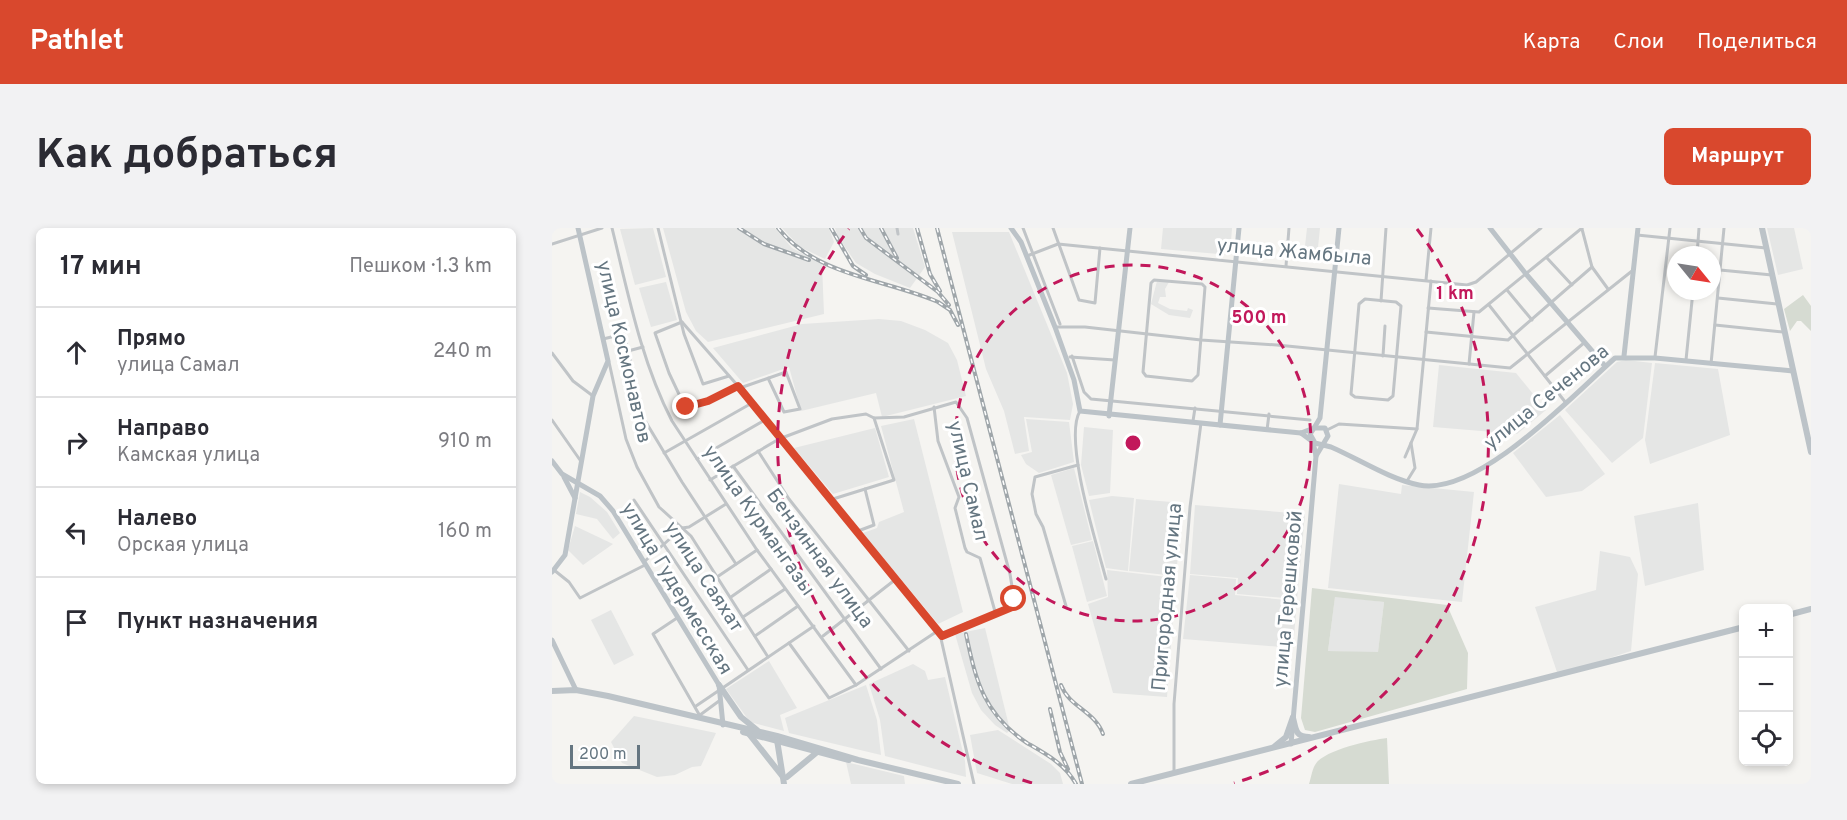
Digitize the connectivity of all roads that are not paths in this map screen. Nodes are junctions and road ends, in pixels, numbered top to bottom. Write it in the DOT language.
graph roads {
  1 [pos="602,228"];
  2 [pos="612,228"];
  3 [pos="658,228"];
  4 [pos="897,228"];
  5 [pos="1023,228"];
  6 [pos="1053,228"];
  7 [pos="1130,228"];
  8 [pos="1239,228"];
  9 [pos="1289,228"];
  10 [pos="1339,228"];
  11 [pos="1386,228"];
  12 [pos="1431,228"];
  13 [pos="1490,228"];
  14 [pos="1541,228"];
  15 [pos="1582,228"];
  16 [pos="1638,228"];
  17 [pos="1670,228"];
  18 [pos="1699,228"];
  19 [pos="1724,228"];
  20 [pos="1762,228"];
  21 [pos="1014,230"];
  22 [pos="579,231"];
  23 [pos="898,234"];
  24 [pos="1637,235"];
  25 [pos="1669,239"];
  26 [pos="1698,241"];
  27 [pos="552,244"];
  28 [pos="1058,244"];
  29 [pos="1722,244"];
  30 [pos="1698,246"];
  31 [pos="1766,248"];
  32 [pos="1100,249"];
  33 [pos="1127,253"];
  34 [pos="1029,255"];
  35 [pos="1510,255"];
  36 [pos="1721,257"];
  37 [pos="1547,258"];
  38 [pos="1236,263"];
  39 [pos="1286,266"];
  40 [pos="1592,267"];
  41 [pos="1634,270"];
  42 [pos="1721,270"];
  43 [pos="1334,271"];
  44 [pos="1526,274"];
  45 [pos="1772,275"];
  46 [pos="1383,276"];
  47 [pos="1426,280"];
  48 [pos="1431,281"];
  49 [pos="1572,285"];
  50 [pos="1608,289"];
  51 [pos="1508,290"];
  52 [pos="1721,298"];
  53 [pos="1692,300"];
  54 [pos="1717,300"];
  55 [pos="1381,301"];
  56 [pos="1552,303"];
  57 [pos="1779,304"];
  58 [pos="1489,305"];
  59 [pos="1428,308"];
  60 [pos="1474,312"];
  61 [pos="1532,320"];
  62 [pos="682,322"];
  63 [pos="1568,322"];
  64 [pos="1714,325"];
  65 [pos="1058,326"];
  66 [pos="1385,326"];
  67 [pos="1119,330"];
  68 [pos="1147,332"];
  69 [pos="1426,332"];
  70 [pos="1785,332"];
  71 [pos="1514,335"];
  72 [pos="1471,337"];
  73 [pos="603,339"];
  74 [pos="1201,340"];
  75 [pos="1229,342"];
  76 [pos="1585,342"];
  77 [pos="643,346"];
  78 [pos="1328,350"];
  79 [pos="628,351"];
  80 [pos="552,353"];
  81 [pos="1354,353"];
  82 [pos="1383,356"];
  83 [pos="1528,356"];
  84 [pos="1624,356"];
  85 [pos="1069,357"];
  86 [pos="1397,357"];
  87 [pos="1655,358"];
  88 [pos="1423,359"];
  89 [pos="1116,360"];
  90 [pos="608,361"];
  91 [pos="1686,362"];
  92 [pos="1792,363"];
  93 [pos="1469,364"];
  94 [pos="1711,364"];
  95 [pos="1605,366"];
  96 [pos="1782,370"];
  97 [pos="1794,371"];
  98 [pos="729,375"];
  99 [pos="1545,376"];
  100 [pos="768,378"];
  101 [pos="1076,379"];
  102 [pos="1796,379"];
  103 [pos="739,387"];
  104 [pos="593,396"];
  105 [pos="1112,400"];
  106 [pos="752,403"];
  107 [pos="1566,403"];
  108 [pos="934,407"];
  109 [pos="1195,408"];
  110 [pos="1080,411"];
  111 [pos="1221,411"];
  112 [pos="1269,414"];
  113 [pos="1109,416"];
  114 [pos="874,418"];
  115 [pos="1320,418"];
  116 [pos="552,420"];
  117 [pos="765,420"];
  118 [pos="1310,420"];
  119 [pos="1192,423"];
  120 [pos="1201,423"];
  121 [pos="1220,425"];
  122 [pos="1314,428"];
  123 [pos="1416,429"];
  124 [pos="1267,430"];
  125 [pos="1326,430"];
  126 [pos="1301,433"];
  127 [pos="684,439"];
  128 [pos="779,439"];
  129 [pos="1324,441"];
  130 [pos="1411,441"];
  131 [pos="1312,442"];
  132 [pos="758,450"];
  133 [pos="1811,452"];
  134 [pos="664,453"];
  135 [pos="1316,456"];
  136 [pos="1405,457"];
  137 [pos="697,459"];
  138 [pos="552,461"];
  139 [pos="582,463"];
  140 [pos="1078,465"];
  141 [pos="733,466"];
  142 [pos="562,474"];
  143 [pos="710,480"];
  144 [pos="1407,481"];
  145 [pos="579,485"];
  146 [pos="865,489"];
  147 [pos="576,500"];
  148 [pos="634,500"];
  149 [pos="832,500"];
  150 [pos="726,504"];
  151 [pos="705,517"];
  152 [pos="682,528"];
  153 [pos="858,531"];
  154 [pos="664,545"];
  155 [pos="757,550"];
  156 [pos="645,564"];
  157 [pos="736,564"];
  158 [pos="771,569"];
  159 [pos="553,571"];
  160 [pos="717,577"];
  161 [pos="896,579"];
  162 [pos="1106,579"];
  163 [pos="785,589"];
  164 [pos="730,598"];
  165 [pos="868,601"];
  166 [pos="798,606"];
  167 [pos="1066,606"];
  168 [pos="1811,609"];
  169 [pos="1793,614"];
  170 [pos="996,615"];
  171 [pos="742,617"];
  172 [pos="677,618"];
  173 [pos="845,619"];
  174 [pos="814,626"];
  175 [pos="1739,628"];
  176 [pos="939,630"];
  177 [pos="823,636"];
  178 [pos="942,636"];
  179 [pos="755,637"];
  180 [pos="552,640"];
  181 [pos="789,643"];
  182 [pos="909,651"];
  183 [pos="768,657"];
  184 [pos="881,669"];
  185 [pos="747,670"];
  186 [pos="856,685"];
  187 [pos="721,688"];
  188 [pos="576,690"];
  189 [pos="552,691"];
  190 [pos="721,700"];
  191 [pos="696,706"];
  192 [pos="1293,717"];
  193 [pos="700,718"];
  194 [pos="723,725"];
  195 [pos="760,732"];
  196 [pos="748,734"];
  197 [pos="1317,737"];
  198 [pos="779,740"];
  199 [pos="1291,744"];
  200 [pos="1271,749"];
  201 [pos="816,753"];
  202 [pos="858,760"];
  203 [pos="1174,773"];
  204 [pos="785,780"];
  205 [pos="958,784"];
  206 [pos="974,784"];
  207 [pos="1131,784"];
  1 -- 22 [label="street"];
  2 -- 77 [label="street, улица Курмангазы"];
  3 -- 62 [label="street"];
  4 -- 23 [label="street"];
  5 -- 34 [label="street"];
  6 -- 28 [label="street"];
  7 -- 33 [label="street"];
  8 -- 38 [label="street"];
  9 -- 39 [label="street"];
  10 -- 43 [label="street, улица Терешковой"];
  11 -- 46 [label="street"];
  12 -- 47 [label="street"];
  13 -- 35 [label="street"];
  14 -- 35 [label="street, улица Жамбыла"];
  15 -- 37 [label="street"];
  15 -- 40 [label="street"];
  16 -- 24 [label="street"];
  17 -- 25 [label="street"];
  18 -- 26 [label="street"];
  19 -- 29 [label="street"];
  20 -- 31 [label="main road"];
  21 -- 34 [label="street"];
  22 -- 27 [label="street"];
  22 -- 73 [label="street, улица Космонавтов"];
  24 -- 25 [label="street"];
  24 -- 41 [label="street"];
  25 -- 26 [label="street"];
  25 -- 87 [label="street"];
  26 -- 29 [label="street"];
  26 -- 30 [label="street"];
  28 -- 32 [label="street, улица Жамбыла"];
  28 -- 32 [label="street"];
  28 -- 34 [label="street, улица Жамбыла"];
  29 -- 31 [label="street"];
  29 -- 36 [label="street"];
  31 -- 45 [label="main road"];
  32 -- 33 [label="street, улица Жамбыла"];
  33 -- 38 [label="street, улица Жамбыла"];
  33 -- 67 [label="street"];
  34 -- 65 [label="street"];
  35 -- 44 [label="street"];
  35 -- 48 [label="street, улица Жамбыла"];
  37 -- 44 [label="street"];
  37 -- 49 [label="street"];
  38 -- 39 [label="street, улица Жамбыла"];
  38 -- 75 [label="street"];
  39 -- 43 [label="street, улица Жамбыла"];
  40 -- 49 [label="street"];
  40 -- 50 [label="street"];
  41 -- 50 [label="street"];
  41 -- 84 [label="street"];
  42 -- 45 [label="street"];
  43 -- 46 [label="street, улица Жамбыла"];
  43 -- 78 [label="street, улица Терешковой"];
  44 -- 51 [label="street"];
  44 -- 56 [label="street"];
  45 -- 57 [label="main road"];
  46 -- 47 [label="street, улица Жамбыла"];
  46 -- 55 [label="street"];
  47 -- 48 [label="street, улица Жамбыла"];
  48 -- 59 [label="street"];
  49 -- 56 [label="street"];
  50 -- 63 [label="street"];
  51 -- 58 [label="street"];
  51 -- 61 [label="street"];
  52 -- 57 [label="street"];
  53 -- 91 [label="street"];
  54 -- 64 [label="street"];
  55 -- 81 [label="street"];
  55 -- 86 [label="street"];
  56 -- 61 [label="street"];
  56 -- 63 [label="street"];
  57 -- 70 [label="main road"];
  58 -- 60 [label="street"];
  58 -- 71 [label="street"];
  59 -- 60 [label="street"];
  59 -- 69 [label="street"];
  60 -- 72 [label="street"];
  61 -- 71 [label="street"];
  62 -- 98 [label="street"];
  62 -- 98 [label="street"];
  62 -- 103 [label="street"];
  63 -- 76 [label="street"];
  63 -- 83 [label="street"];
  64 -- 70 [label="street"];
  64 -- 94 [label="street"];
  65 -- 67 [label="street"];
  65 -- 85 [label="street"];
  66 -- 82 [label="street"];
  67 -- 68 [label="street"];
  67 -- 89 [label="street"];
  68 -- 74 [label="street"];
  68 -- 74 [label="street"];
  68 -- 74 [label="street"];
  69 -- 72 [label="street"];
  69 -- 88 [label="street"];
  70 -- 92 [label="main road"];
  71 -- 72 [label="street"];
  71 -- 83 [label="street"];
  72 -- 93 [label="street"];
  73 -- 79 [label="street"];
  73 -- 90 [label="street, улица Космонавтов"];
  74 -- 75 [label="street"];
  75 -- 78 [label="street"];
  75 -- 111 [label="street"];
  76 -- 95 [label="street"];
  76 -- 99 [label="street"];
  77 -- 79 [label="street"];
  77 -- 127 [label="street, улица Курмангазы"];
  78 -- 81 [label="street"];
  78 -- 115 [label="street, улица Терешковой"];
  79 -- 134 [label="street"];
  80 -- 104 [label="street"];
  81 -- 82 [label="street"];
  81 -- 86 [label="street"];
  82 -- 86 [label="street"];
  83 -- 93 [label="street"];
  83 -- 99 [label="street"];
  84 -- 87 [label="street, улица Сеченова"];
  84 -- 95 [label="street, улица Сеченова"];
  85 -- 89 [label="street"];
  85 -- 101 [label="street"];
  86 -- 88 [label="street"];
  87 -- 91 [label="street, улица Сеченова"];
  88 -- 93 [label="street"];
  88 -- 123 [label="street"];
  89 -- 105 [label="street"];
  90 -- 104 [label="street"];
  90 -- 152 [label="street, улица Космонавтов"];
  91 -- 94 [label="street, улица Сеченова"];
  92 -- 96 [label="street"];
  92 -- 97 [label="main road"];
  94 -- 96 [label="street, улица Сеченова"];
  95 -- 107 [label="street, улица Сеченова"];
  96 -- 97 [label="street, улица Сеченова"];
  96 -- 102 [label="street"];
  97 -- 102 [label="main road"];
  98 -- 103 [label="street"];
  99 -- 107 [label="street"];
  100 -- 100 [label="street"];
  100 -- 103 [label="street"];
  101 -- 105 [label="street"];
  101 -- 110 [label="street"];
  102 -- 133 [label="main road"];
  103 -- 106 [label="street"];
  104 -- 139 [label="street"];
  105 -- 109 [label="street"];
  105 -- 113 [label="street"];
  106 -- 117 [label="street"];
  106 -- 127 [label="street"];
  107 -- 144 [label="street, улица Сеченова"];
  108 -- 114 [label="street"];
  108 -- 170 [label="street, улица Самал"];
  108 -- 170 [label="street, улица Самал"];
  109 -- 111 [label="street"];
  109 -- 119 [label="street"];
  110 -- 113 [label="street"];
  110 -- 140 [label="street"];
  111 -- 112 [label="street"];
  111 -- 121 [label="street"];
  112 -- 118 [label="street"];
  112 -- 124 [label="street"];
  113 -- 119 [label="street"];
  114 -- 128 [label="street"];
  114 -- 146 [label="street"];
  115 -- 122 [label="street, улица Терешковой"];
  115 -- 125 [label="street, улица Терешковой"];
  116 -- 139 [label="street"];
  117 -- 128 [label="street"];
  117 -- 137 [label="street"];
  119 -- 120 [label="street"];
  120 -- 121 [label="street"];
  120 -- 203 [label="street, Пригородная улица"];
  121 -- 124 [label="street"];
  122 -- 125 [label="street"];
  122 -- 126 [label="street"];
  122 -- 131 [label="street, улица Терешковой"];
  123 -- 125 [label="street"];
  123 -- 130 [label="street"];
  124 -- 126 [label="street"];
  125 -- 129 [label="street, улица Терешковой"];
  126 -- 131 [label="street"];
  127 -- 134 [label="street"];
  127 -- 137 [label="street, улица Курмангазы"];
  128 -- 132 [label="street"];
  128 -- 149 [label="street"];
  129 -- 131 [label="street"];
  129 -- 135 [label="street, улица Терешковой"];
  129 -- 144 [label="street, улица Сеченова"];
  130 -- 136 [label="street"];
  130 -- 144 [label="street"];
  131 -- 135 [label="street, улица Терешковой"];
  132 -- 141 [label="street"];
  132 -- 165 [label="street"];
  134 -- 151 [label="street"];
  135 -- 192 [label="street, улица Терешковой"];
  137 -- 143 [label="street, улица Курмангазы"];
  138 -- 142 [label="street"];
  139 -- 145 [label="street"];
  140 -- 162 [label="street"];
  140 -- 167 [label="street"];
  141 -- 143 [label="street"];
  141 -- 173 [label="street, Бензинная улица"];
  142 -- 145 [label="street, улица Гудермесская"];
  142 -- 147 [label="street"];
  143 -- 150 [label="street, улица Курмангазы"];
  145 -- 147 [label="street"];
  145 -- 156 [label="street, улица Гудермесская"];
  146 -- 149 [label="street"];
  146 -- 153 [label="street"];
  147 -- 159 [label="street"];
  148 -- 154 [label="street, улица Саяхат"];
  149 -- 153 [label="street"];
  150 -- 151 [label="street"];
  150 -- 155 [label="street, улица Курмангазы"];
  151 -- 152 [label="street"];
  151 -- 157 [label="street"];
  152 -- 154 [label="street"];
  152 -- 160 [label="street, улица Космонавтов"];
  153 -- 161 [label="street"];
  154 -- 156 [label="street"];
  154 -- 185 [label="street, улица Саяхат"];
  155 -- 157 [label="street"];
  155 -- 158 [label="street, улица Курмангазы"];
  156 -- 159 [label="street"];
  156 -- 172 [label="street, улица Гудермесская"];
  157 -- 160 [label="street"];
  158 -- 163 [label="street, улица Курмангазы"];
  158 -- 164 [label="street"];
  160 -- 164 [label="street, улица Космонавтов"];
  161 -- 165 [label="street"];
  161 -- 176 [label="street"];
  163 -- 166 [label="street, улица Курмангазы"];
  163 -- 171 [label="street"];
  164 -- 171 [label="street, улица Космонавтов"];
  165 -- 173 [label="street"];
  165 -- 182 [label="street"];
  166 -- 174 [label="street, улица Курмангазы"];
  166 -- 179 [label="street"];
  168 -- 169 [label="main road"];
  170 -- 178 [label="street"];
  171 -- 179 [label="street, улица Космонавтов"];
  172 -- 187 [label="street, улица Гудермесская"];
  172 -- 191 [label="street"];
  173 -- 177 [label="street"];
  173 -- 184 [label="street, Бензинная улица"];
  174 -- 177 [label="street, улица Курмангазы"];
  174 -- 181 [label="street"];
  175 -- 197 [label="main road"];
  176 -- 178 [label="street"];
  176 -- 182 [label="street"];
  177 -- 186 [label="street, улица Курмангазы"];
  178 -- 206 [label="street"];
  179 -- 183 [label="street, улица Космонавтов"];
  180 -- 188 [label="street"];
  181 -- 183 [label="street"];
  181 -- 186 [label="street"];
  182 -- 184 [label="street"];
  183 -- 185 [label="street"];
  184 -- 186 [label="street"];
  185 -- 187 [label="street"];
  187 -- 190 [label="street, улица Гудермесская"];
  187 -- 191 [label="street"];
  187 -- 195 [label="main road"];
  188 -- 189 [label="main road"];
  188 -- 193 [label="main road"];
  190 -- 193 [label="street"];
  190 -- 194 [label="street, улица Гудермесская"];
  191 -- 193 [label="street"];
  192 -- 197 [label="main road"];
  192 -- 199 [label="street, улица Терешковой"];
  192 -- 200 [label="main road"];
  193 -- 194 [label="main road"];
  194 -- 195 [label="main road"];
  194 -- 196 [label="main road"];
  195 -- 198 [label="main road"];
  196 -- 198 [label="main road"];
  196 -- 204 [label="main road"];
  197 -- 199 [label="main road"];
  198 -- 201 [label="main road"];
  198 -- 202 [label="main road"];
  198 -- 204 [label="main road"];
  199 -- 200 [label="main road"];
  200 -- 203 [label="main road"];
  201 -- 202 [label="main road"];
  201 -- 204 [label="main road"];
  202 -- 205 [label="main road"];
  203 -- 207 [label="main road"];
}
